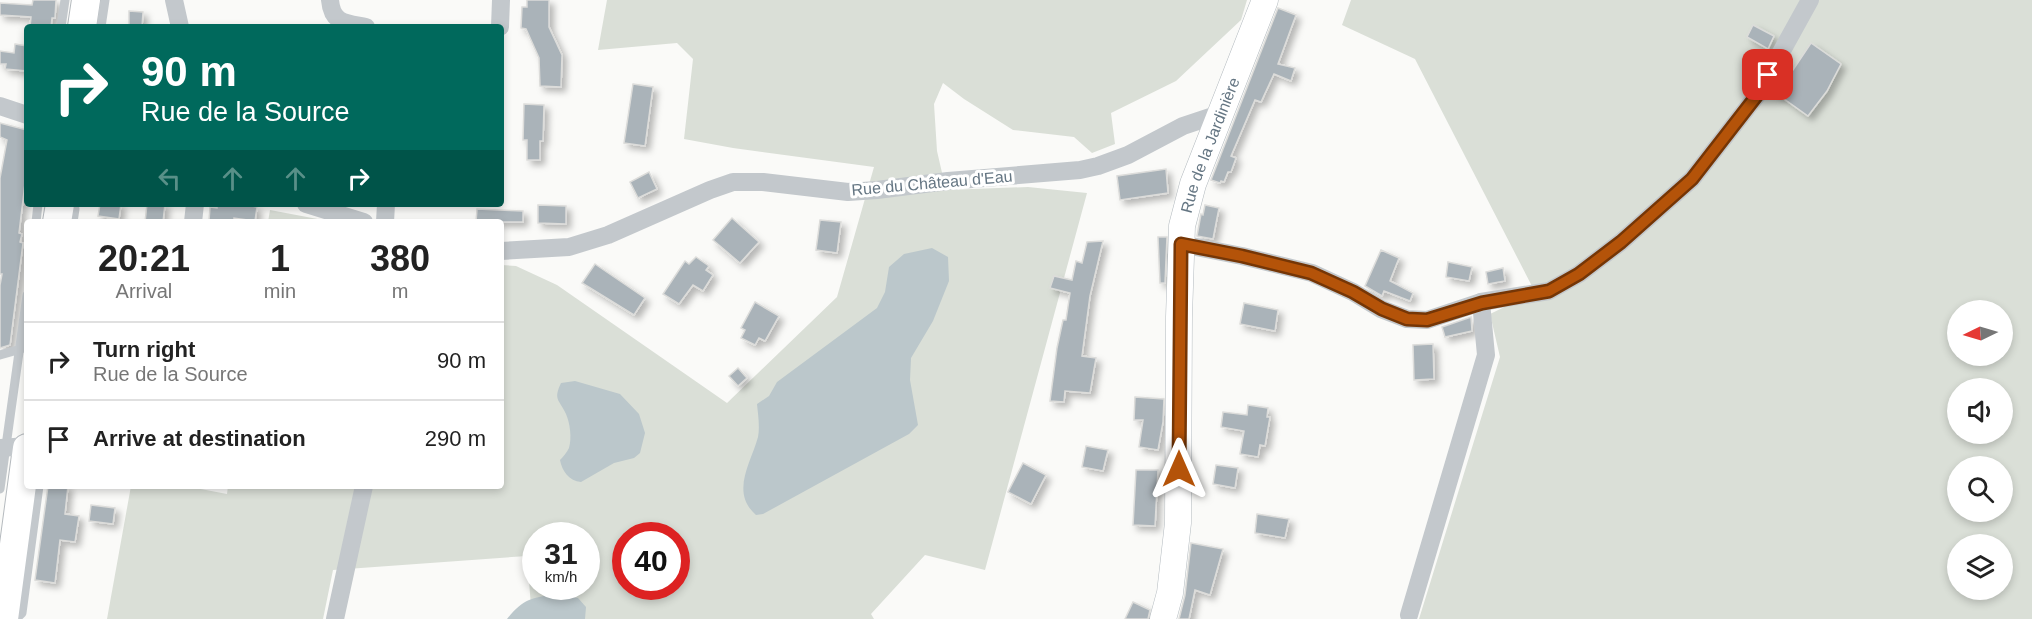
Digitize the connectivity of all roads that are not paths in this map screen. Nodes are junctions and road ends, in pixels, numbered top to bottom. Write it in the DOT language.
graph roads {
  1 [pos="65,0"];
  2 [pos="86,0"];
  3 [pos="105,0"];
  4 [pos="174,0"];
  5 [pos="330,0"];
  6 [pos="501,0"];
  7 [pos="1265,0"];
  8 [pos="1810,0"];
  9 [pos="62,24"];
  10 [pos="82,24"];
  11 [pos="101,24"];
  12 [pos="179,24"];
  13 [pos="352,24"];
  14 [pos="500,24"];
  15 [pos="0,106"];
  16 [pos="24,114"];
  17 [pos="1220,114"];
  18 [pos="69,207"];
  19 [pos="316,207"];
  20 [pos="73,219"];
  21 [pos="354,219"];
  22 [pos="1181,244"];
  23 [pos="504,250"];
  24 [pos="1482,303"];
  25 [pos="24,322"];
  26 [pos="21,349"];
  27 [pos="0,355"];
  28 [pos="15,447"];
  29 [pos="0,489"];
  30 [pos="39,489"];
  31 [pos="363,489"];
  32 [pos="1409,615"];
  33 [pos="4,619"];
  34 [pos="16,619"];
  35 [pos="335,619"];
  36 [pos="1163,619"];
  1 -- 9 [label="lane"];
  2 -- 10 [label="main road"];
  3 -- 11 [label="lane"];
  4 -- 12 [label="street"];
  5 -- 13 [label="street"];
  6 -- 14 [label="street"];
  7 -- 17 [label="street, Rue de la Jardinière"];
  8 -- 24 [label="street"];
  15 -- 16 [label="street"];
  17 -- 22 [label="street, Rue de la Jardinière"];
  17 -- 23 [label="street, Rue du Château d'Eau"];
  18 -- 20 [label="lane"];
  19 -- 21 [label="street"];
  22 -- 24 [label="street"];
  22 -- 36 [label="street, Rue de la Jardinière"];
  24 -- 32 [label="street"];
  25 -- 26 [label="lane"];
  26 -- 27 [label="lane"];
  26 -- 28 [label="lane"];
  28 -- 29 [label="lane"];
  28 -- 33 [label="main road"];
  30 -- 34 [label="lane"];
  31 -- 35 [label="street"];
}
